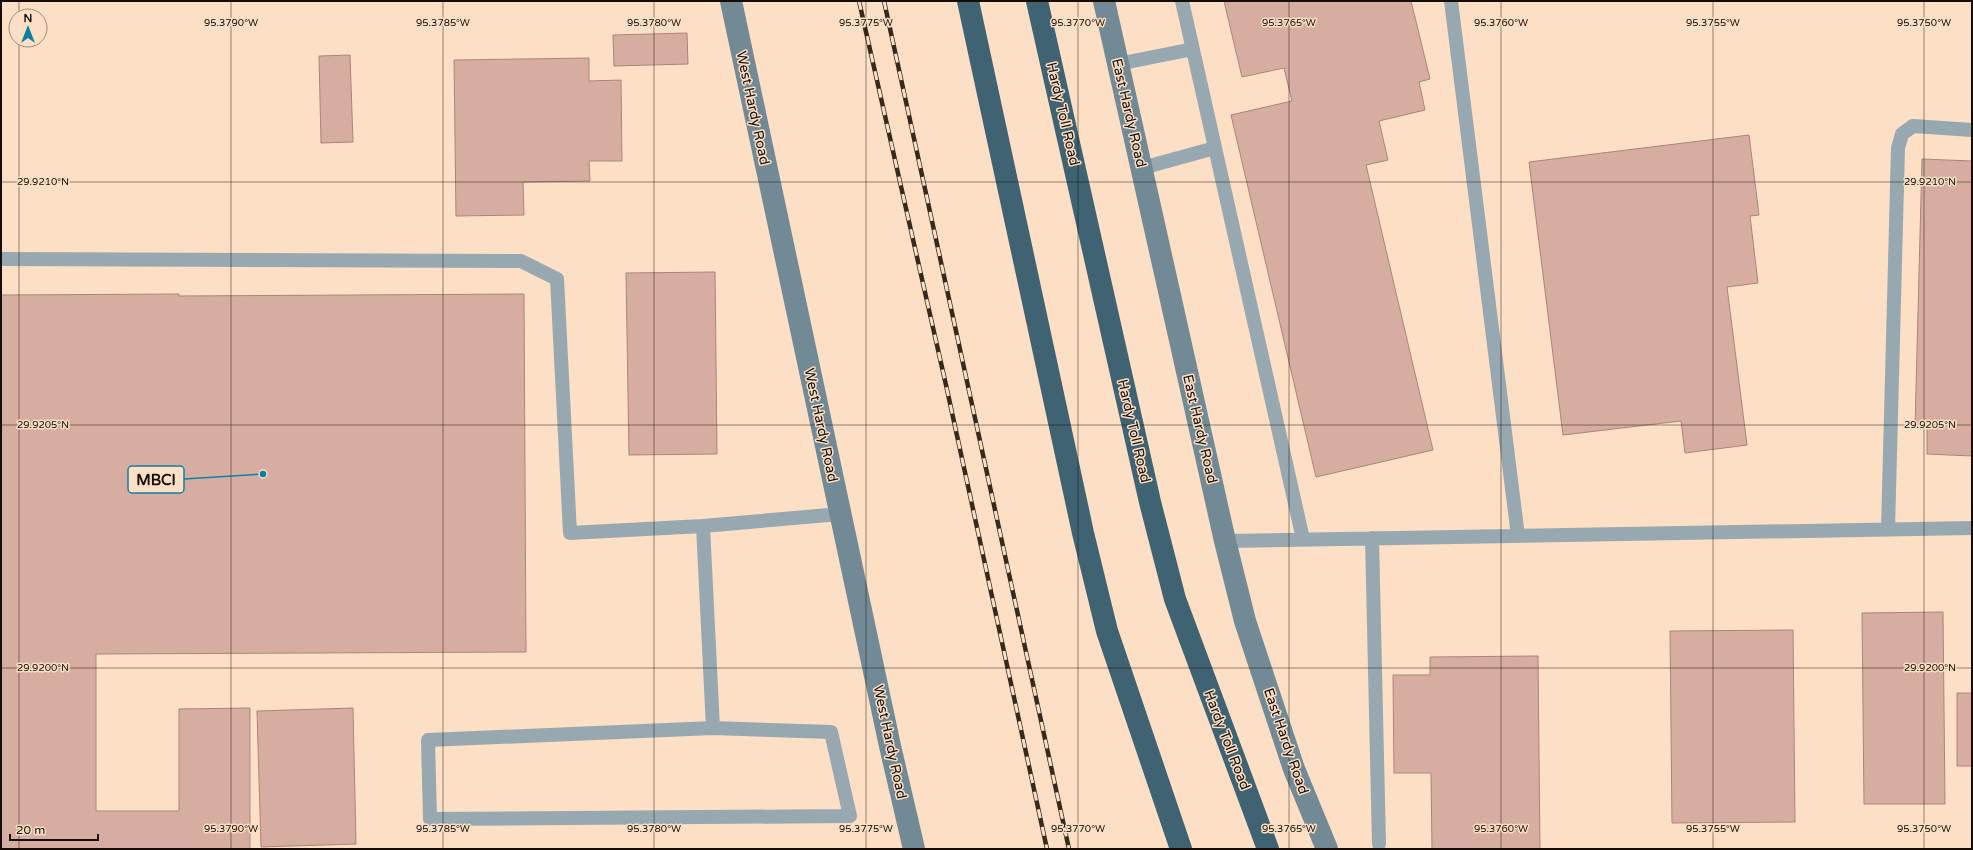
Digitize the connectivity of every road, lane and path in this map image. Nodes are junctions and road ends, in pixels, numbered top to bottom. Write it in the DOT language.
graph roads {
  1 [pos="730,1"];
  2 [pos="968,1"];
  3 [pos="1037,1"];
  4 [pos="1104,1"];
  5 [pos="1182,1"];
  6 [pos="1451,1"];
  7 [pos="1193,49"];
  8 [pos="1118,64"];
  9 [pos="1972,130"];
  10 [pos="1215,148"];
  11 [pos="1142,168"];
  12 [pos="1,260"];
  13 [pos="840,514"];
  14 [pos="703,526"];
  15 [pos="1972,528"];
  16 [pos="1888,529"];
  17 [pos="1518,536"];
  18 [pos="1372,538"];
  19 [pos="1302,539"];
  20 [pos="1226,541"];
  21 [pos="713,728"];
  22 [pos="1379,844"];
  23 [pos="914,849"];
  24 [pos="1181,849"];
  25 [pos="1268,849"];
  26 [pos="1327,849"];
  1 -- 13 [label="main road, West Hardy Road"];
  2 -- 24 [label="highway"];
  3 -- 25 [label="highway, Hardy Toll Road"];
  4 -- 8 [label="main road, East Hardy Road"];
  5 -- 7 [label="lane"];
  6 -- 17 [label="lane"];
  7 -- 8 [label="lane"];
  7 -- 10 [label="lane"];
  8 -- 11 [label="main road, East Hardy Road"];
  9 -- 16 [label="lane"];
  10 -- 11 [label="lane"];
  10 -- 19 [label="lane"];
  11 -- 20 [label="main road, East Hardy Road"];
  12 -- 14 [label="lane"];
  13 -- 14 [label="lane"];
  13 -- 23 [label="main road, West Hardy Road"];
  14 -- 21 [label="lane"];
  15 -- 16 [label="lane"];
  16 -- 17 [label="lane"];
  17 -- 18 [label="lane"];
  18 -- 19 [label="lane"];
  18 -- 22 [label="lane"];
  19 -- 20 [label="lane"];
  20 -- 26 [label="main road, East Hardy Road"];
  21 -- 21 [label="lane"];
}
